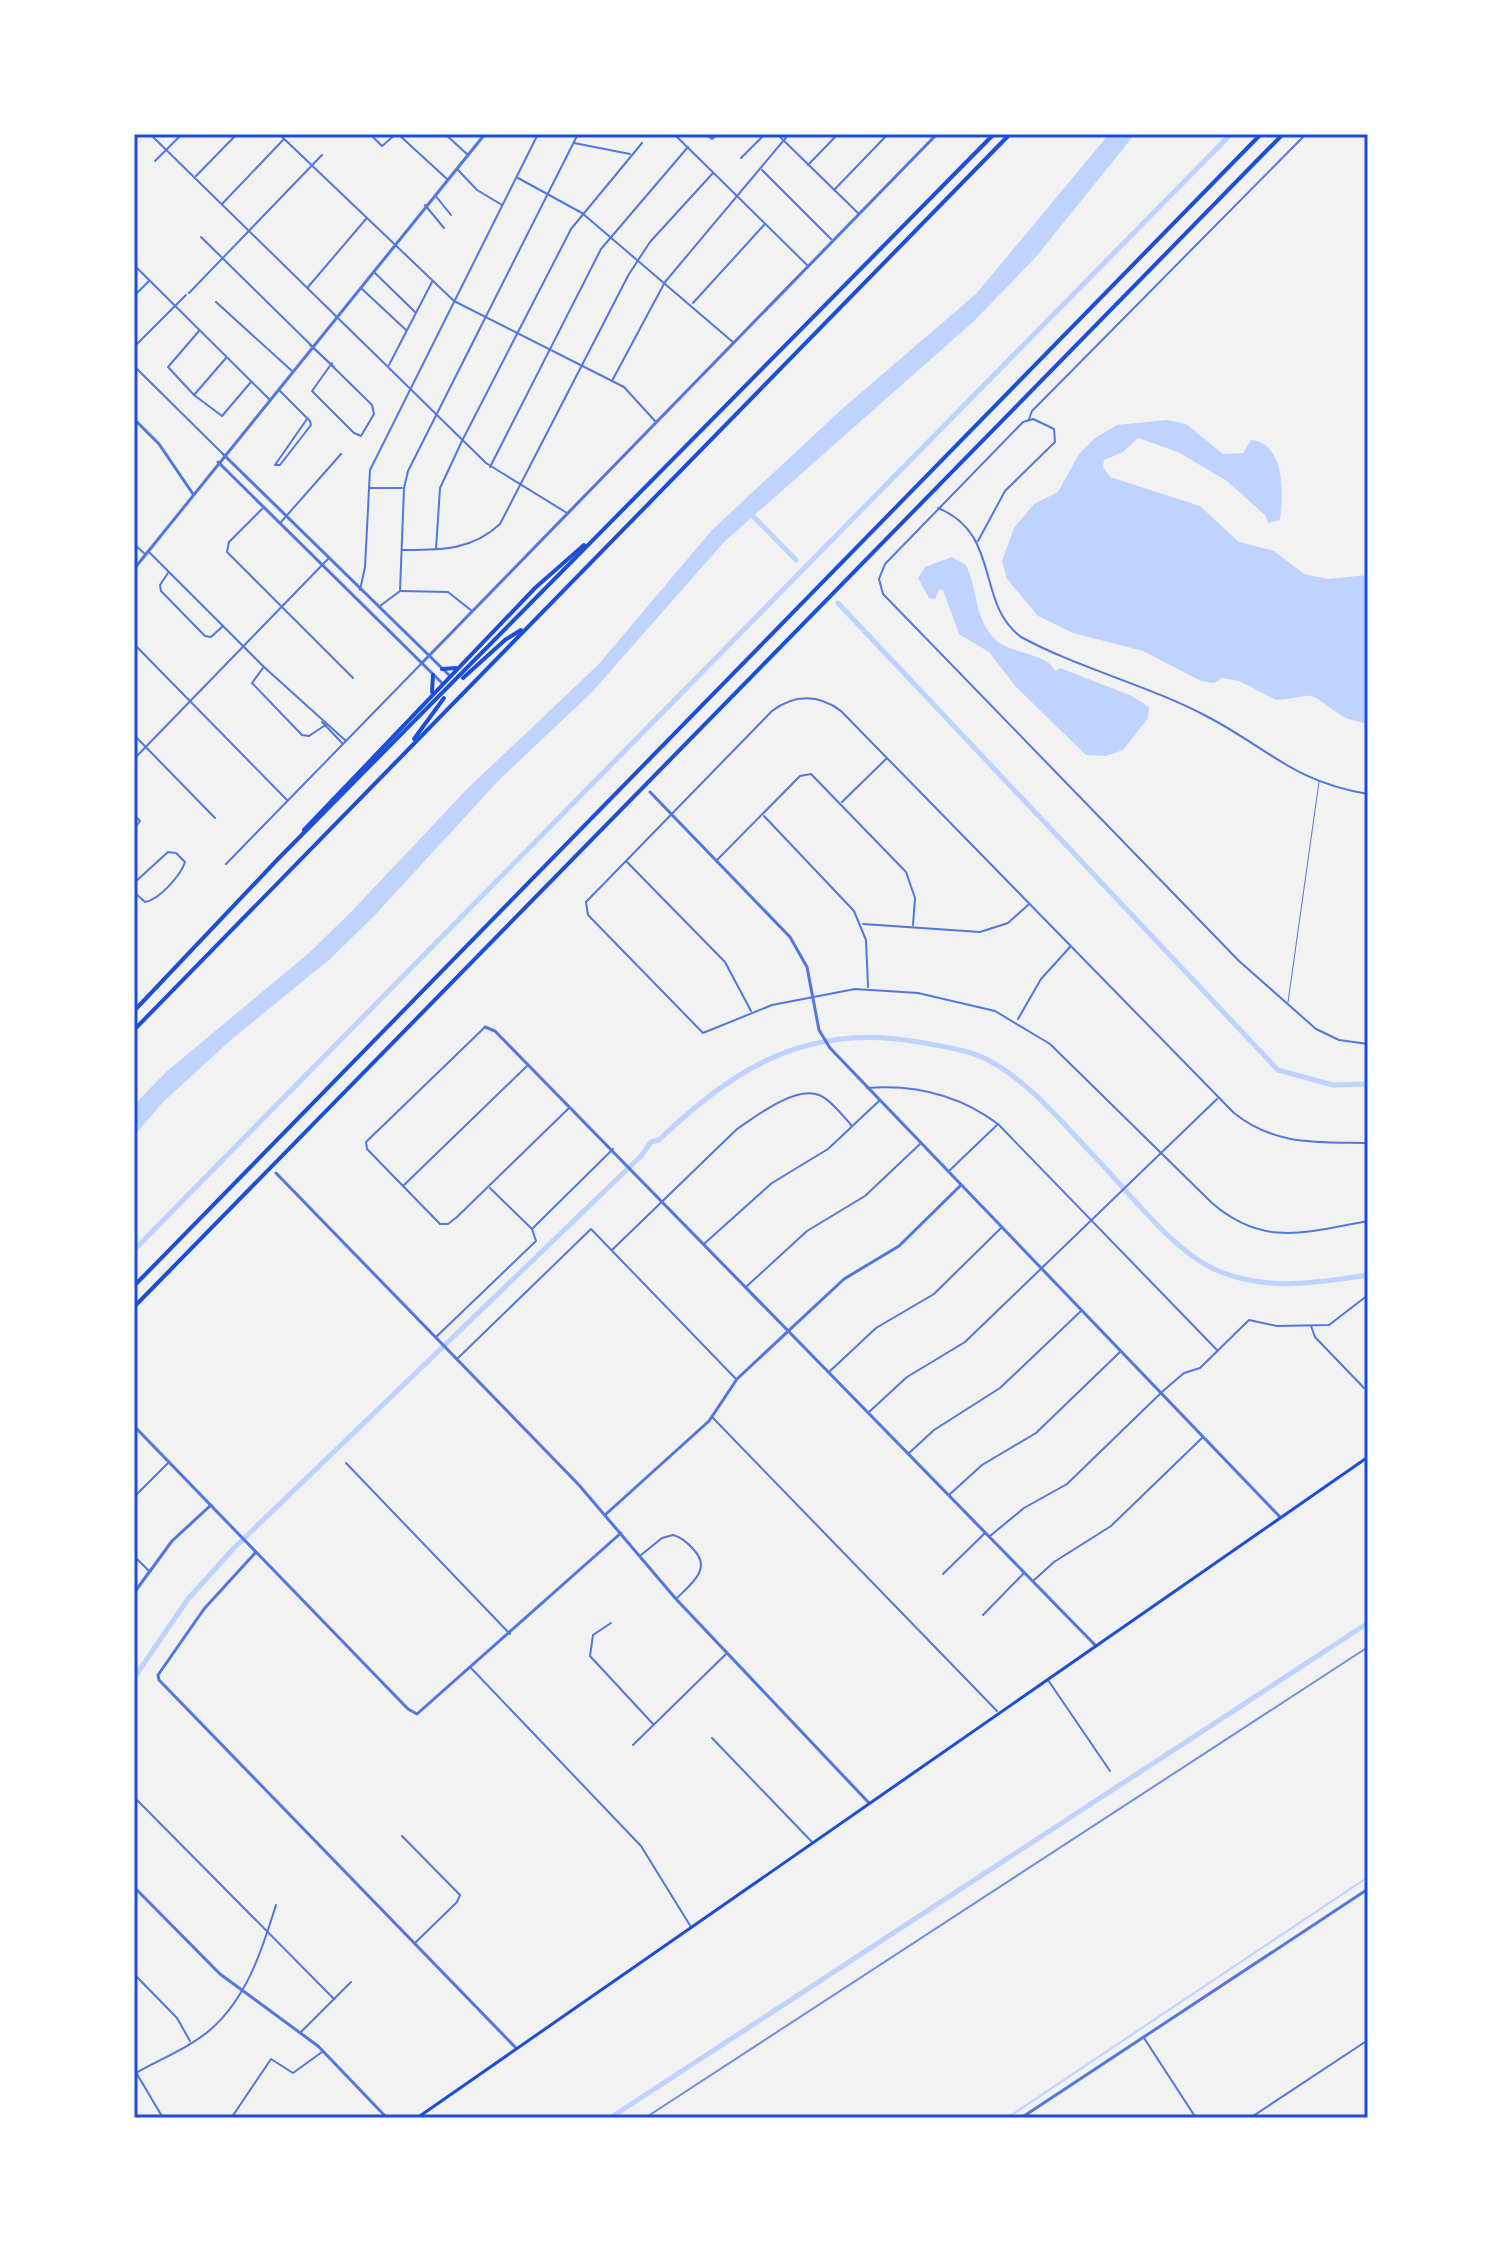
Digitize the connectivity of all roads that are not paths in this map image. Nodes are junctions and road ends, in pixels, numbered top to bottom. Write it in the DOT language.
graph roads {
  1 [pos="150,134"];
  2 [pos="182,134"];
  3 [pos="237,134"];
  4 [pos="279,134"];
  5 [pos="370,134"];
  6 [pos="397,134"];
  7 [pos="445,134"];
  8 [pos="454,134"];
  9 [pos="485,134"];
  10 [pos="538,134"];
  11 [pos="578,134"];
  12 [pos="674,134"];
  13 [pos="705,134"];
  14 [pos="718,134"];
  15 [pos="765,134"];
  16 [pos="777,134"];
  17 [pos="789,134"];
  18 [pos="838,134"];
  19 [pos="888,134"];
  20 [pos="937,134"];
  21 [pos="994,134"];
  22 [pos="1010,134"];
  23 [pos="1261,134"];
  24 [pos="1283,134"];
  25 [pos="1306,134"];
  26 [pos="451,138"];
  27 [pos="284,139"];
  28 [pos="784,140"];
  29 [pos="574,143"];
  30 [pos="642,143"];
  31 [pos="688,147"];
  32 [pos="166,150"];
  33 [pos="631,154"];
  34 [pos="322,155"];
  35 [pos="468,155"];
  36 [pos="741,158"];
  37 [pos="155,161"];
  38 [pos="311,165"];
  39 [pos="808,165"];
  40 [pos="457,169"];
  41 [pos="761,169"];
  42 [pos="713,173"];
  43 [pos="194,177"];
  44 [pos="517,177"];
  45 [pos="448,180"];
  46 [pos="834,190"];
  47 [pos="549,194"];
  48 [pos="434,195"];
  49 [pos="738,197"];
  50 [pos="222,204"];
  51 [pos="425,205"];
  52 [pos="502,205"];
  53 [pos="582,213"];
  54 [pos="451,215"];
  55 [pos="859,215"];
  56 [pos="367,218"];
  57 [pos="765,224"];
  58 [pos="444,228"];
  59 [pos="249,230"];
  60 [pos="610,235"];
  61 [pos="201,237"];
  62 [pos="833,241"];
  63 [pos="394,244"];
  64 [pos="223,258"];
  65 [pos="638,259"];
  66 [pos="134,265"];
  67 [pos="808,266"];
  68 [pos="373,271"];
  69 [pos="150,281"];
  70 [pos="432,281"];
  71 [pos="665,282"];
  72 [pos="360,287"];
  73 [pos="308,288"];
  74 [pos="134,296"];
  75 [pos="454,301"];
  76 [pos="216,302"];
  77 [pos="692,305"];
  78 [pos="175,306"];
  79 [pos="416,313"];
  80 [pos="336,317"];
  81 [pos="486,317"];
  82 [pos="200,331"];
  83 [pos="407,331"];
  84 [pos="518,334"];
  85 [pos="734,343"];
  86 [pos="311,346"];
  87 [pos="134,347"];
  88 [pos="549,350"];
  89 [pos="227,357"];
  90 [pos="331,364"];
  91 [pos="582,366"];
  92 [pos="388,367"];
  93 [pos="135,368"];
  94 [pos="293,371"];
  95 [pos="251,381"];
  96 [pos="612,381"];
  97 [pos="410,388"];
  98 [pos="278,390"];
  99 [pos="194,395"];
  100 [pos="270,399"];
  101 [pos="436,414"];
  102 [pos="307,419"];
  103 [pos="1029,419"];
  104 [pos="135,421"];
  105 [pos="656,423"];
  106 [pos="462,441"];
  107 [pos="341,454"];
  108 [pos="224,455"];
  109 [pos="218,462"];
  110 [pos="490,467"];
  111 [pos="522,485"];
  112 [pos="368,488"];
  113 [pos="404,488"];
  114 [pos="193,494"];
  115 [pos="937,508"];
  116 [pos="263,509"];
  117 [pos="567,513"];
  118 [pos="286,516"];
  119 [pos="279,524"];
  120 [pos="595,536"];
  121 [pos="978,541"];
  122 [pos="134,544"];
  123 [pos="401,550"];
  124 [pos="436,550"];
  125 [pos="147,553"];
  126 [pos="135,555"];
  127 [pos="329,559"];
  128 [pos="141,560"];
  129 [pos="322,566"];
  130 [pos="134,569"];
  131 [pos="169,572"];
  132 [pos="360,590"];
  133 [pos="400,591"];
  134 [pos="379,607"];
  135 [pos="281,608"];
  136 [pos="473,612"];
  137 [pos="223,626"];
  138 [pos="528,626"];
  139 [pos="134,644"];
  140 [pos="244,646"];
  141 [pos="429,657"];
  142 [pos="421,664"];
  143 [pos="461,664"];
  144 [pos="264,667"];
  145 [pos="442,669"];
  146 [pos="433,675"];
  147 [pos="450,676"];
  148 [pos="353,678"];
  149 [pos="442,683"];
  150 [pos="450,684"];
  151 [pos="191,701"];
  152 [pos="426,701"];
  153 [pos="325,725"];
  154 [pos="134,735"];
  155 [pos="344,742"];
  156 [pos="411,745"];
  157 [pos="146,748"];
  158 [pos="886,758"];
  159 [pos="134,759"];
  160 [pos="1319,782"];
  161 [pos="650,792"];
  162 [pos="1368,794"];
  163 [pos="287,800"];
  164 [pos="841,803"];
  165 [pos="672,814"];
  166 [pos="134,815"];
  167 [pos="762,815"];
  168 [pos="215,818"];
  169 [pos="134,829"];
  170 [pos="277,860"];
  171 [pos="717,860"];
  172 [pos="626,861"];
  173 [pos="226,864"];
  174 [pos="134,883"];
  175 [pos="134,892"];
  176 [pos="1029,904"];
  177 [pos="861,923"];
  178 [pos="913,925"];
  179 [pos="1071,947"];
  180 [pos="868,988"];
  181 [pos="813,995"];
  182 [pos="1287,1005"];
  183 [pos="134,1011"];
  184 [pos="751,1012"];
  185 [pos="1017,1021"];
  186 [pos="485,1027"];
  187 [pos="134,1030"];
  188 [pos="1368,1044"];
  189 [pos="528,1066"];
  190 [pos="867,1088"];
  191 [pos="1218,1098"];
  192 [pos="880,1100"];
  193 [pos="570,1107"];
  194 [pos="998,1124"];
  195 [pos="852,1126"];
  196 [pos="921,1143"];
  197 [pos="1368,1143"];
  198 [pos="613,1149"];
  199 [pos="1161,1152"];
  200 [pos="949,1171"];
  201 [pos="276,1173"];
  202 [pos="961,1185"];
  203 [pos="403,1186"];
  204 [pos="489,1187"];
  205 [pos="663,1200"];
  206 [pos="1092,1220"];
  207 [pos="1368,1221"];
  208 [pos="1001,1227"];
  209 [pos="532,1229"];
  210 [pos="705,1244"];
  211 [pos="611,1251"];
  212 [pos="1042,1267"];
  213 [pos="134,1286"];
  214 [pos="746,1287"];
  215 [pos="1368,1295"];
  216 [pos="134,1307"];
  217 [pos="1082,1310"];
  218 [pos="1311,1326"];
  219 [pos="789,1330"];
  220 [pos="438,1338"];
  221 [pos="1122,1351"];
  222 [pos="1217,1351"];
  223 [pos="457,1358"];
  224 [pos="829,1372"];
  225 [pos="737,1379"];
  226 [pos="1364,1388"];
  227 [pos="1163,1391"];
  228 [pos="869,1413"];
  229 [pos="712,1417"];
  230 [pos="134,1426"];
  231 [pos="1204,1436"];
  232 [pos="909,1453"];
  233 [pos="1368,1457"];
  234 [pos="169,1463"];
  235 [pos="346,1463"];
  236 [pos="949,1495"];
  237 [pos="134,1497"];
  238 [pos="211,1505"];
  239 [pos="604,1515"];
  240 [pos="1280,1517"];
  241 [pos="621,1533"];
  242 [pos="988,1534"];
  243 [pos="256,1552"];
  244 [pos="134,1556"];
  245 [pos="640,1556"];
  246 [pos="148,1571"];
  247 [pos="1025,1573"];
  248 [pos="943,1574"];
  249 [pos="1033,1581"];
  250 [pos="134,1593"];
  251 [pos="676,1599"];
  252 [pos="983,1615"];
  253 [pos="611,1623"];
  254 [pos="510,1634"];
  255 [pos="1096,1646"];
  256 [pos="727,1653"];
  257 [pos="471,1668"];
  258 [pos="1047,1679"];
  259 [pos="998,1712"];
  260 [pos="654,1725"];
  261 [pos="712,1738"];
  262 [pos="633,1745"];
  263 [pos="1110,1771"];
  264 [pos="134,1797"];
  265 [pos="869,1803"];
  266 [pos="402,1836"];
  267 [pos="813,1843"];
  268 [pos="134,1887"];
  269 [pos="1368,1889"];
  270 [pos="276,1905"];
  271 [pos="691,1927"];
  272 [pos="267,1934"];
  273 [pos="415,1943"];
  274 [pos="134,1974"];
  275 [pos="351,1982"];
  276 [pos="242,1990"];
  277 [pos="334,1999"];
  278 [pos="301,2032"];
  279 [pos="1143,2037"];
  280 [pos="1368,2040"];
  281 [pos="190,2042"];
  282 [pos="516,2048"];
  283 [pos="323,2051"];
  284 [pos="135,2072"];
  285 [pos="232,2117"];
  286 [pos="163,2118"];
  287 [pos="387,2118"];
  288 [pos="417,2118"];
  289 [pos="1021,2118"];
  290 [pos="1196,2118"];
  291 [pos="1250,2118"];
  1 -- 32 [label="street"];
  2 -- 32 [label="street"];
  3 -- 43 [label="street"];
  4 -- 27 [label="street"];
  5 -- 6 [label="street"];
  6 -- 45 [label="street"];
  7 -- 26 [label="street"];
  8 -- 26 [label="street"];
  9 -- 35 [label="street"];
  10 -- 44 [label="street"];
  11 -- 29 [label="street"];
  12 -- 31 [label="street"];
  13 -- 14 [label="street"];
  15 -- 36 [label="street"];
  16 -- 28 [label="street"];
  17 -- 28 [label="street"];
  18 -- 39 [label="street"];
  19 -- 46 [label="street"];
  20 -- 55 [label="street"];
  21 -- 120 [label="highway"];
  22 -- 138 [label="highway"];
  23 -- 213 [label="highway"];
  24 -- 216 [label="highway"];
  25 -- 103 [label="street"];
  26 -- 35 [label="street"];
  27 -- 38 [label="street"];
  27 -- 50 [label="street"];
  28 -- 39 [label="street"];
  28 -- 41 [label="street"];
  29 -- 33 [label="street"];
  29 -- 47 [label="street"];
  30 -- 33 [label="street"];
  31 -- 42 [label="street"];
  31 -- 60 [label="street"];
  32 -- 37 [label="street"];
  32 -- 43 [label="street"];
  33 -- 53 [label="street"];
  34 -- 38 [label="street"];
  35 -- 40 [label="street"];
  38 -- 56 [label="street"];
  38 -- 59 [label="street"];
  39 -- 46 [label="street"];
  40 -- 45 [label="street"];
  40 -- 52 [label="street"];
  41 -- 49 [label="street"];
  41 -- 62 [label="street"];
  42 -- 49 [label="street"];
  42 -- 65 [label="street"];
  43 -- 50 [label="street"];
  44 -- 47 [label="street"];
  44 -- 52 [label="street"];
  45 -- 48 [label="street"];
  46 -- 55 [label="street"];
  47 -- 53 [label="street"];
  47 -- 81 [label="street"];
  48 -- 51 [label="street"];
  48 -- 54 [label="street"];
  49 -- 57 [label="street"];
  49 -- 71 [label="street"];
  50 -- 59 [label="street"];
  51 -- 58 [label="street"];
  51 -- 63 [label="street"];
  52 -- 75 [label="street"];
  53 -- 60 [label="street"];
  53 -- 84 [label="street"];
  55 -- 62 [label="street"];
  56 -- 63 [label="street"];
  56 -- 73 [label="street"];
  57 -- 67 [label="street"];
  57 -- 77 [label="street"];
  59 -- 64 [label="street"];
  59 -- 73 [label="street"];
  60 -- 65 [label="street"];
  60 -- 88 [label="street"];
  61 -- 64 [label="street"];
  62 -- 67 [label="street"];
  63 -- 68 [label="street"];
  63 -- 70 [label="street"];
  64 -- 78 [label="street"];
  64 -- 86 [label="street"];
  65 -- 71 [label="street"];
  65 -- 91 [label="street"];
  66 -- 69 [label="street"];
  67 -- 85 [label="street"];
  68 -- 72 [label="street"];
  68 -- 79 [label="street"];
  69 -- 74 [label="street"];
  69 -- 78 [label="street"];
  70 -- 75 [label="street"];
  70 -- 79 [label="street"];
  71 -- 77 [label="street"];
  71 -- 96 [label="street"];
  72 -- 80 [label="street"];
  72 -- 83 [label="street"];
  73 -- 80 [label="street"];
  75 -- 81 [label="street"];
  75 -- 97 [label="street"];
  76 -- 94 [label="street"];
  77 -- 85 [label="street"];
  78 -- 82 [label="street"];
  78 -- 87 [label="street"];
  79 -- 83 [label="street"];
  80 -- 86 [label="street"];
  80 -- 92 [label="street"];
  81 -- 84 [label="street"];
  81 -- 101 [label="street"];
  82 -- 89 [label="street"];
  82 -- 99 [label="street"];
  83 -- 92 [label="street"];
  84 -- 88 [label="street"];
  84 -- 106 [label="street"];
  85 -- 105 [label="street"];
  86 -- 90 [label="street"];
  86 -- 94 [label="street"];
  88 -- 91 [label="street"];
  88 -- 110 [label="street"];
  89 -- 95 [label="street"];
  89 -- 99 [label="street"];
  90 -- 90 [label="street"];
  91 -- 96 [label="street"];
  91 -- 111 [label="street"];
  92 -- 97 [label="street"];
  93 -- 108 [label="street"];
  94 -- 98 [label="street"];
  95 -- 99 [label="street"];
  95 -- 100 [label="street"];
  96 -- 105 [label="street"];
  97 -- 101 [label="street"];
  97 -- 112 [label="street"];
  98 -- 100 [label="street"];
  98 -- 102 [label="street"];
  100 -- 108 [label="street"];
  101 -- 106 [label="street"];
  101 -- 113 [label="street"];
  102 -- 102 [label="street"];
  103 -- 115 [label="street"];
  103 -- 121 [label="street"];
  104 -- 114 [label="street"];
  105 -- 117 [label="street"];
  106 -- 110 [label="street"];
  106 -- 124 [label="street"];
  107 -- 118 [label="street"];
  108 -- 109 [label="street"];
  108 -- 118 [label="street"];
  109 -- 114 [label="street"];
  109 -- 116 [label="street"];
  110 -- 111 [label="street"];
  111 -- 117 [label="street"];
  111 -- 124 [label="street"];
  112 -- 113 [label="street"];
  112 -- 132 [label="street"];
  113 -- 123 [label="street"];
  114 -- 125 [label="street"];
  115 -- 121 [label="street"];
  115 -- 182 [label="street"];
  116 -- 119 [label="street"];
  116 -- 135 [label="street"];
  117 -- 136 [label="street"];
  118 -- 119 [label="street"];
  118 -- 127 [label="street"];
  119 -- 129 [label="street"];
  120 -- 143 [label="highway"];
  120 -- 170 [label="highway"];
  121 -- 160 [label="street"];
  122 -- 125 [label="street"];
  123 -- 124 [label="street"];
  123 -- 133 [label="street"];
  125 -- 128 [label="street"];
  125 -- 131 [label="street"];
  126 -- 128 [label="street"];
  127 -- 129 [label="street"];
  127 -- 132 [label="street"];
  128 -- 130 [label="street"];
  129 -- 135 [label="street"];
  129 -- 142 [label="street"];
  131 -- 137 [label="street"];
  131 -- 137 [label="street"];
  132 -- 134 [label="street"];
  133 -- 134 [label="street"];
  133 -- 136 [label="street"];
  134 -- 141 [label="street"];
  135 -- 140 [label="street"];
  135 -- 148 [label="street"];
  136 -- 141 [label="street"];
  137 -- 140 [label="street"];
  138 -- 150 [label="highway"];
  138 -- 156 [label="highway"];
  139 -- 151 [label="street"];
  140 -- 144 [label="street"];
  140 -- 151 [label="street"];
  141 -- 142 [label="street"];
  141 -- 145 [label="street"];
  142 -- 146 [label="street"];
  142 -- 155 [label="street"];
  143 -- 145 [label="highway"];
  143 -- 147 [label="highway"];
  144 -- 153 [label="street"];
  144 -- 153 [label="street"];
  145 -- 147 [label="street"];
  146 -- 149 [label="street"];
  146 -- 152 [label="highway"];
  147 -- 149 [label="highway"];
  147 -- 150 [label="highway"];
  149 -- 150 [label="highway"];
  149 -- 152 [label="highway"];
  150 -- 156 [label="highway"];
  151 -- 157 [label="street"];
  151 -- 163 [label="street"];
  152 -- 170 [label="highway"];
  153 -- 155 [label="street"];
  154 -- 157 [label="street"];
  155 -- 163 [label="street"];
  156 -- 187 [label="highway"];
  157 -- 159 [label="street"];
  157 -- 168 [label="street"];
  158 -- 164 [label="street"];
  158 -- 165 [label="street"];
  158 -- 176 [label="street"];
  160 -- 162 [label="street"];
  160 -- 182 [label="lane"];
  161 -- 165 [label="street"];
  163 -- 173 [label="street"];
  164 -- 167 [label="street"];
  164 -- 178 [label="street"];
  165 -- 171 [label="street"];
  165 -- 172 [label="street"];
  166 -- 169 [label="street"];
  167 -- 171 [label="street"];
  167 -- 177 [label="street"];
  170 -- 183 [label="highway"];
  171 -- 181 [label="street"];
  172 -- 184 [label="street"];
  172 -- 184 [label="street"];
  174 -- 175 [label="street"];
  176 -- 178 [label="street"];
  176 -- 179 [label="street"];
  177 -- 178 [label="street"];
  177 -- 180 [label="street"];
  179 -- 185 [label="street"];
  179 -- 191 [label="street"];
  180 -- 181 [label="street"];
  180 -- 185 [label="street"];
  181 -- 184 [label="street"];
  181 -- 190 [label="street"];
  182 -- 188 [label="street"];
  185 -- 199 [label="street"];
  186 -- 189 [label="street"];
  186 -- 203 [label="street"];
  189 -- 193 [label="street"];
  189 -- 203 [label="street"];
  190 -- 192 [label="street"];
  190 -- 194 [label="street"];
  191 -- 197 [label="street"];
  191 -- 199 [label="street"];
  192 -- 195 [label="street"];
  192 -- 196 [label="street"];
  193 -- 198 [label="street"];
  193 -- 204 [label="street"];
  194 -- 200 [label="street"];
  194 -- 206 [label="street"];
  195 -- 205 [label="street"];
  195 -- 210 [label="street"];
  196 -- 200 [label="street"];
  196 -- 214 [label="street"];
  198 -- 205 [label="street"];
  198 -- 209 [label="street"];
  199 -- 206 [label="street"];
  199 -- 207 [label="street"];
  200 -- 202 [label="street"];
  201 -- 220 [label="street"];
  202 -- 208 [label="street"];
  202 -- 219 [label="street"];
  203 -- 204 [label="street"];
  204 -- 209 [label="street"];
  205 -- 210 [label="street"];
  205 -- 211 [label="street"];
  206 -- 212 [label="street"];
  206 -- 222 [label="street"];
  208 -- 212 [label="street"];
  208 -- 224 [label="street"];
  209 -- 220 [label="street"];
  210 -- 214 [label="street"];
  211 -- 223 [label="street"];
  211 -- 225 [label="street"];
  212 -- 217 [label="street"];
  212 -- 228 [label="street"];
  214 -- 219 [label="street"];
  215 -- 218 [label="street"];
  217 -- 221 [label="street"];
  217 -- 232 [label="street"];
  218 -- 222 [label="street"];
  218 -- 226 [label="street"];
  219 -- 224 [label="street"];
  219 -- 225 [label="street"];
  220 -- 223 [label="street"];
  221 -- 227 [label="street"];
  221 -- 236 [label="street"];
  222 -- 227 [label="street"];
  223 -- 239 [label="street"];
  224 -- 228 [label="street"];
  225 -- 229 [label="street"];
  227 -- 231 [label="street"];
  227 -- 242 [label="street"];
  228 -- 232 [label="street"];
  229 -- 239 [label="street"];
  229 -- 259 [label="street"];
  230 -- 234 [label="street"];
  231 -- 240 [label="street"];
  231 -- 249 [label="street"];
  232 -- 236 [label="street"];
  233 -- 240 [label="main road"];
  234 -- 237 [label="street"];
  234 -- 238 [label="street"];
  235 -- 254 [label="street"];
  236 -- 242 [label="street"];
  238 -- 243 [label="street"];
  238 -- 246 [label="street"];
  239 -- 241 [label="street"];
  240 -- 255 [label="main road"];
  241 -- 245 [label="street"];
  241 -- 254 [label="street"];
  242 -- 247 [label="street"];
  242 -- 248 [label="street"];
  243 -- 257 [label="street"];
  243 -- 273 [label="street"];
  244 -- 246 [label="street"];
  245 -- 251 [label="street"];
  245 -- 251 [label="street"];
  246 -- 250 [label="street"];
  247 -- 249 [label="street"];
  247 -- 252 [label="street"];
  249 -- 255 [label="street"];
  251 -- 256 [label="street"];
  253 -- 260 [label="street"];
  254 -- 257 [label="street"];
  255 -- 258 [label="main road"];
  256 -- 260 [label="street"];
  256 -- 265 [label="street"];
  257 -- 271 [label="street"];
  258 -- 259 [label="main road"];
  258 -- 263 [label="street"];
  259 -- 265 [label="main road"];
  260 -- 262 [label="street"];
  261 -- 267 [label="street"];
  264 -- 272 [label="street"];
  265 -- 267 [label="main road"];
  266 -- 273 [label="street"];
  267 -- 271 [label="main road"];
  268 -- 276 [label="street"];
  269 -- 279 [label="street"];
  270 -- 272 [label="street"];
  271 -- 282 [label="main road"];
  272 -- 276 [label="street"];
  272 -- 277 [label="street"];
  273 -- 282 [label="street"];
  274 -- 281 [label="street"];
  275 -- 277 [label="street"];
  276 -- 278 [label="street"];
  276 -- 281 [label="street"];
  277 -- 278 [label="street"];
  278 -- 283 [label="street"];
  279 -- 289 [label="street"];
  279 -- 290 [label="street"];
  280 -- 291 [label="street"];
  281 -- 284 [label="street"];
  282 -- 288 [label="main road"];
  283 -- 285 [label="street"];
  283 -- 287 [label="street"];
  284 -- 286 [label="street"];
}
